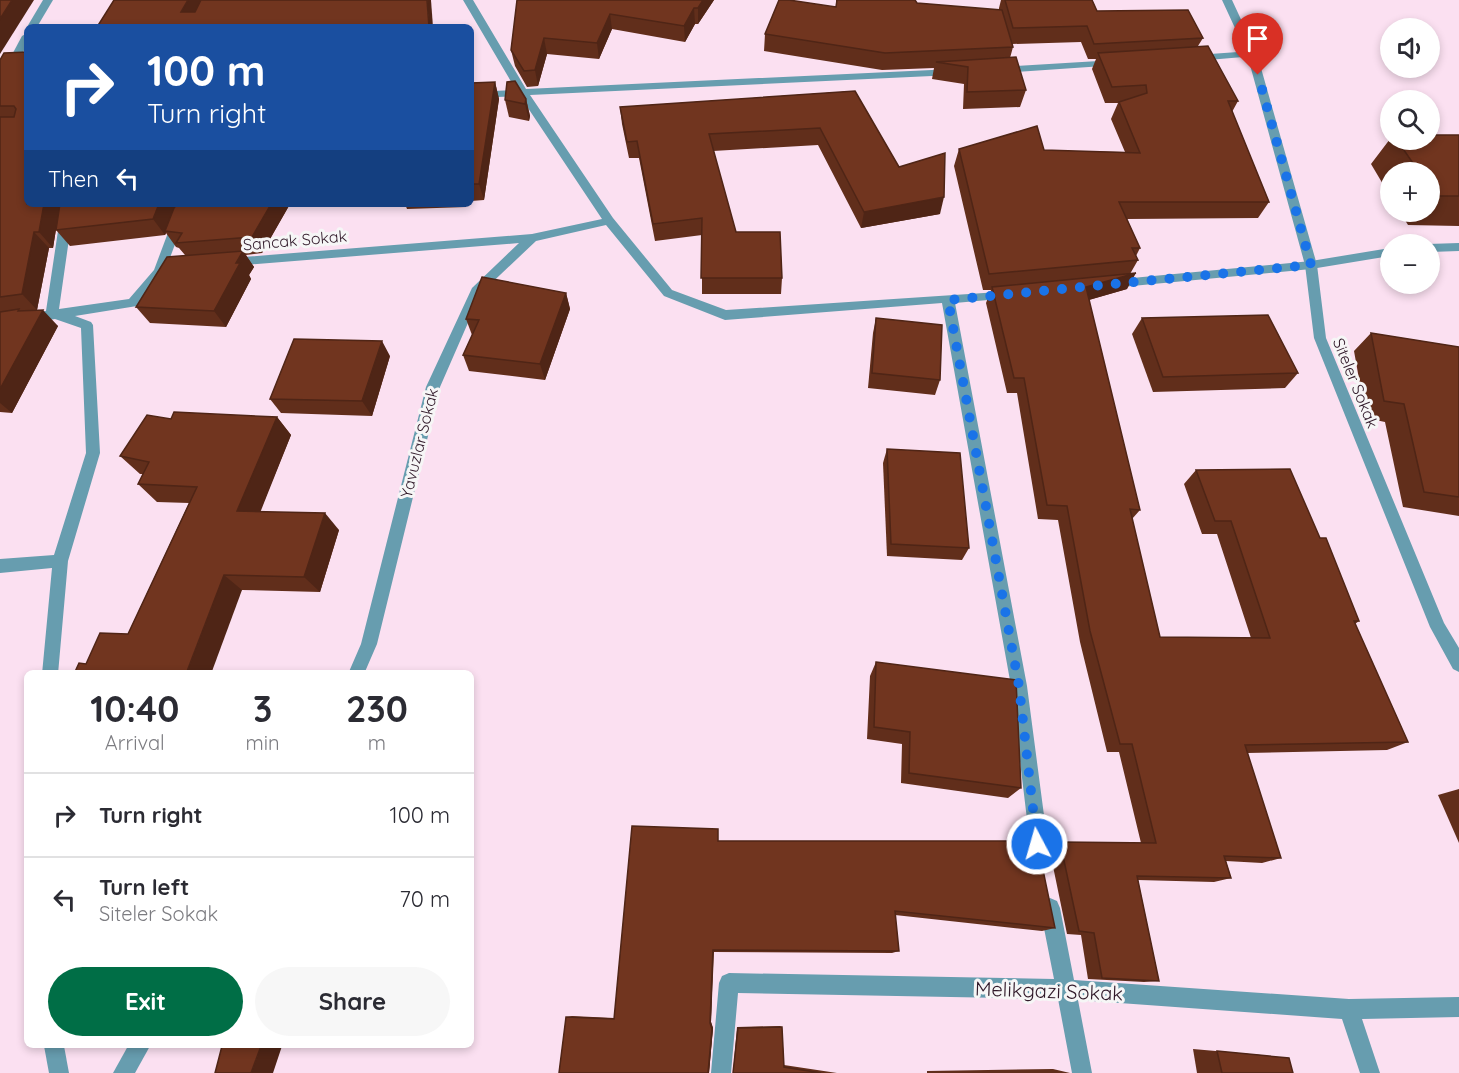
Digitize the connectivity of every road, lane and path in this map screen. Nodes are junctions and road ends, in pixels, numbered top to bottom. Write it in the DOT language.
graph roads {
  1 [pos="48,0"];
  2 [pos="468,0"];
  3 [pos="1227,0"];
  4 [pos="34,24"];
  5 [pos="24,42"];
  6 [pos="1252,54"];
  7 [pos="1182,59"];
  8 [pos="1123,62"];
  9 [pos="993,70"];
  10 [pos="969,72"];
  11 [pos="0,86"];
  12 [pos="523,93"];
  13 [pos="474,95"];
  14 [pos="68,207"];
  15 [pos="190,207"];
  16 [pos="609,221"];
  17 [pos="532,238"];
  18 [pos="1459,247"];
  19 [pos="1440,248"];
  20 [pos="1380,254"];
  21 [pos="218,264"];
  22 [pos="1311,265"];
  23 [pos="184,266"];
  24 [pos="159,272"];
  25 [pos="1100,285"];
  26 [pos="1018,293"];
  27 [pos="948,300"];
  28 [pos="52,313"];
  29 [pos="0,322"];
  30 [pos="60,561"];
  31 [pos="0,566"];
  32 [pos="1459,664"];
  33 [pos="50,670"];
  34 [pos="358,670"];
  35 [pos="1066,989"];
  36 [pos="1459,1007"];
  37 [pos="1349,1009"];
  38 [pos="54,1048"];
  39 [pos="139,1048"];
  40 [pos="59,1073"];
  41 [pos="123,1073"];
  42 [pos="721,1073"];
  43 [pos="1082,1073"];
  44 [pos="1370,1073"];
  1 -- 4 [label="street"];
  2 -- 12 [label="street"];
  3 -- 6 [label="street, Siteler Sokak"];
  5 -- 11 [label="street"];
  6 -- 7 [label="street"];
  6 -- 22 [label="street, Siteler Sokak"];
  8 -- 9 [label="street"];
  10 -- 12 [label="street"];
  12 -- 13 [label="street"];
  12 -- 16 [label="street"];
  14 -- 28 [label="street"];
  15 -- 24 [label="street"];
  16 -- 17 [label="street, Sancak Sokak"];
  16 -- 27 [label="street"];
  17 -- 21 [label="street, Sancak Sokak"];
  17 -- 34 [label="street, Yavuzlar Sokak"];
  18 -- 19 [label="street"];
  20 -- 22 [label="street"];
  22 -- 25 [label="street"];
  22 -- 32 [label="street, Siteler Sokak"];
  23 -- 24 [label="street"];
  24 -- 28 [label="street"];
  26 -- 27 [label="street"];
  27 -- 35 [label="street"];
  28 -- 29 [label="street"];
  28 -- 30 [label="street"];
  30 -- 31 [label="street"];
  30 -- 33 [label="street"];
  35 -- 37 [label="street, Melikgazi Sokak"];
  35 -- 42 [label="street, Melikgazi Sokak"];
  35 -- 43 [label="street"];
  36 -- 37 [label="street, Melikgazi Sokak"];
  37 -- 44 [label="street"];
  38 -- 40 [label="street"];
  39 -- 41 [label="street"];
}
